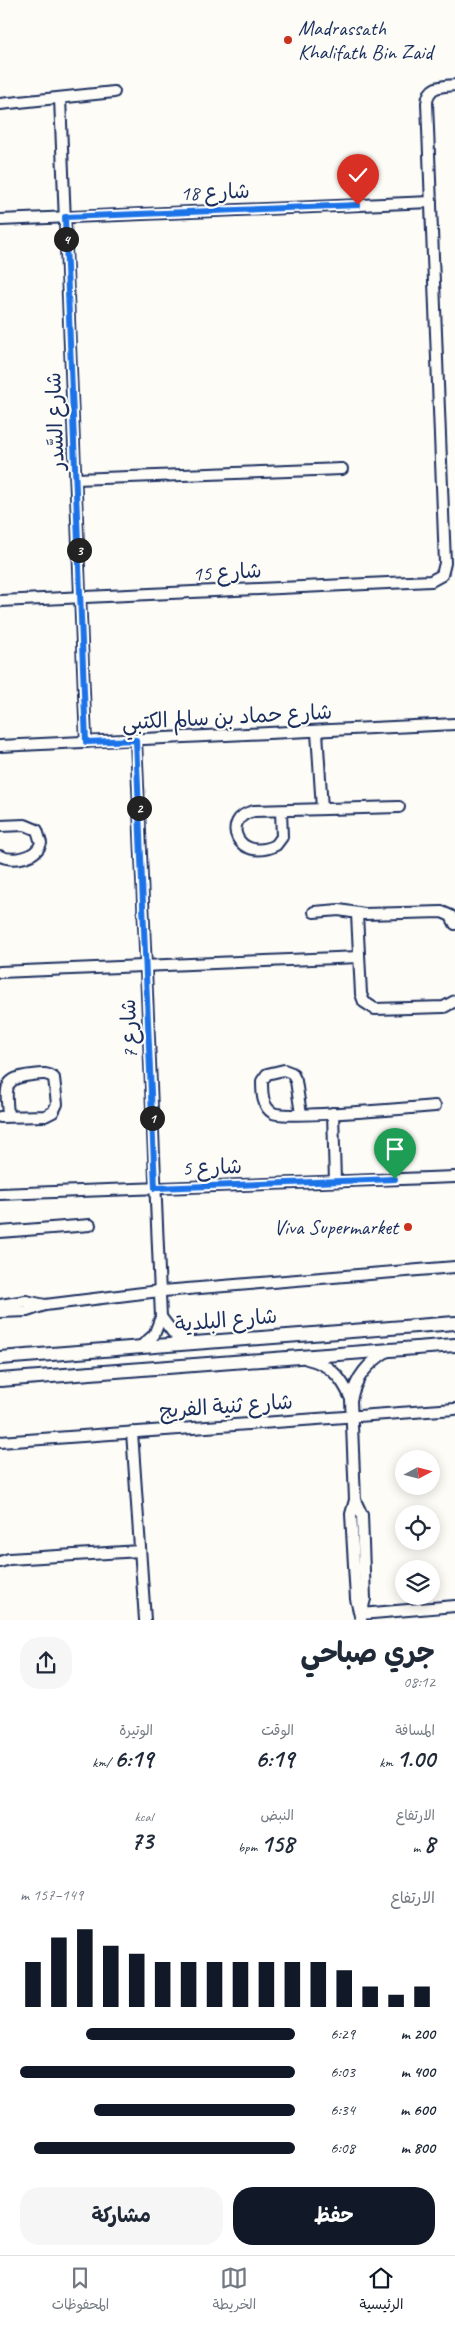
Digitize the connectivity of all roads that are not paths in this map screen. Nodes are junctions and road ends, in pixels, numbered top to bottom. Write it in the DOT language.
graph roads {
  1 [pos="455,85"];
  2 [pos="114,92"];
  3 [pos="60,98"];
  4 [pos="0,104"];
  5 [pos="431,202"];
  6 [pos="65,217"];
  7 [pos="0,220"];
  8 [pos="342,469"];
  9 [pos="76,479"];
  10 [pos="81,598"];
  11 [pos="0,601"];
  12 [pos="455,724"];
  13 [pos="317,732"];
  14 [pos="136,740"];
  15 [pos="86,742"];
  16 [pos="0,746"];
  17 [pos="399,807"];
  18 [pos="322,809"];
  19 [pos="281,811"];
  20 [pos="0,826"];
  21 [pos="0,856"];
  22 [pos="314,912"];
  23 [pos="358,914"];
  24 [pos="455,924"];
  25 [pos="359,957"];
  26 [pos="146,966"];
  27 [pos="0,972"];
  28 [pos="455,1002"];
  29 [pos="435,1106"];
  30 [pos="333,1113"];
  31 [pos="301,1114"];
  32 [pos="4,1117"];
  33 [pos="455,1177"];
  34 [pos="335,1181"];
  35 [pos="155,1188"];
  36 [pos="0,1194"];
  37 [pos="90,1225"];
  38 [pos="0,1232"];
  39 [pos="455,1267"];
  40 [pos="159,1291"];
  41 [pos="45,1304"];
  42 [pos="0,1305"];
  43 [pos="0,1312"];
  44 [pos="161,1317"];
  45 [pos="455,1323"];
  46 [pos="193,1343"];
  47 [pos="455,1345"];
  48 [pos="140,1347"];
  49 [pos="387,1351"];
  50 [pos="302,1357"];
  51 [pos="0,1358"];
  52 [pos="0,1380"];
  53 [pos="351,1400"];
  54 [pos="455,1409"];
  55 [pos="351,1416"];
  56 [pos="132,1432"];
  57 [pos="0,1442"];
  58 [pos="140,1551"];
  59 [pos="0,1562"];
  60 [pos="455,1606"];
  61 [pos="361,1617"];
  62 [pos="145,1620"];
  1 -- 5 [label="street"];
  2 -- 3 [label="street"];
  3 -- 4 [label="street"];
  3 -- 6 [label="street, شارع السَّدر"];
  5 -- 6 [label="street, شارع 18"];
  5 -- 10 [label="street, شارع 15"];
  6 -- 7 [label="street, شارع 18"];
  6 -- 9 [label="street, شارع السَّدر"];
  8 -- 9 [label="street"];
  9 -- 10 [label="street, شارع السَّدر"];
  10 -- 11 [label="street, شارع 15"];
  10 -- 15 [label="street, شارع السَّدر"];
  12 -- 13 [label="street, شارع حماد بن سالم الكتبي"];
  13 -- 14 [label="street, شارع حماد بن سالم الكتبي"];
  13 -- 18 [label="street"];
  14 -- 15 [label="street, شارع حماد بن سالم الكتبي"];
  14 -- 26 [label="street, شارع 7"];
  15 -- 16 [label="street, شارع حماد بن سالم الكتبي"];
  17 -- 18 [label="street"];
  18 -- 19 [label="street"];
  19 -- 19 [label="street"];
  20 -- 21 [label="street"];
  22 -- 23 [label="street"];
  23 -- 24 [label="street"];
  23 -- 25 [label="street"];
  25 -- 26 [label="street"];
  25 -- 28 [label="street"];
  26 -- 27 [label="street"];
  26 -- 35 [label="street, شارع 7"];
  29 -- 30 [label="street"];
  30 -- 31 [label="street"];
  30 -- 34 [label="street"];
  31 -- 31 [label="street"];
  32 -- 32 [label="street"];
  33 -- 34 [label="street, شارع 5"];
  34 -- 35 [label="street, شارع 5"];
  35 -- 36 [label="street, شارع 5"];
  35 -- 40 [label="street, شارع 7"];
  37 -- 38 [label="street"];
  39 -- 40 [label="street"];
  40 -- 41 [label="street"];
  40 -- 44 [label="street, شارع 7"];
  41 -- 42 [label="street"];
  41 -- 43 [label="street"];
  44 -- 46 [label="street"];
  44 -- 48 [label="street"];
  45 -- 46 [label="main road, شارع البلدية"];
  46 -- 48 [label="main road, شارع البلدية"];
  47 -- 49 [label="main road, شارع البلدية"];
  48 -- 51 [label="main road, شارع البلدية"];
  49 -- 50 [label="main road, شارع البلدية"];
  49 -- 53 [label="street"];
  50 -- 52 [label="main road, شارع البلدية"];
  50 -- 53 [label="street"];
  53 -- 55 [label="street"];
  54 -- 55 [label="street, شارع ثنية الفريج"];
  55 -- 56 [label="street, شارع ثنية الفريج"];
  55 -- 61 [label="street"];
  56 -- 57 [label="street, شارع ثنية الفريج"];
  56 -- 58 [label="street"];
  58 -- 59 [label="street"];
  58 -- 62 [label="street"];
  60 -- 61 [label="street"];
}
